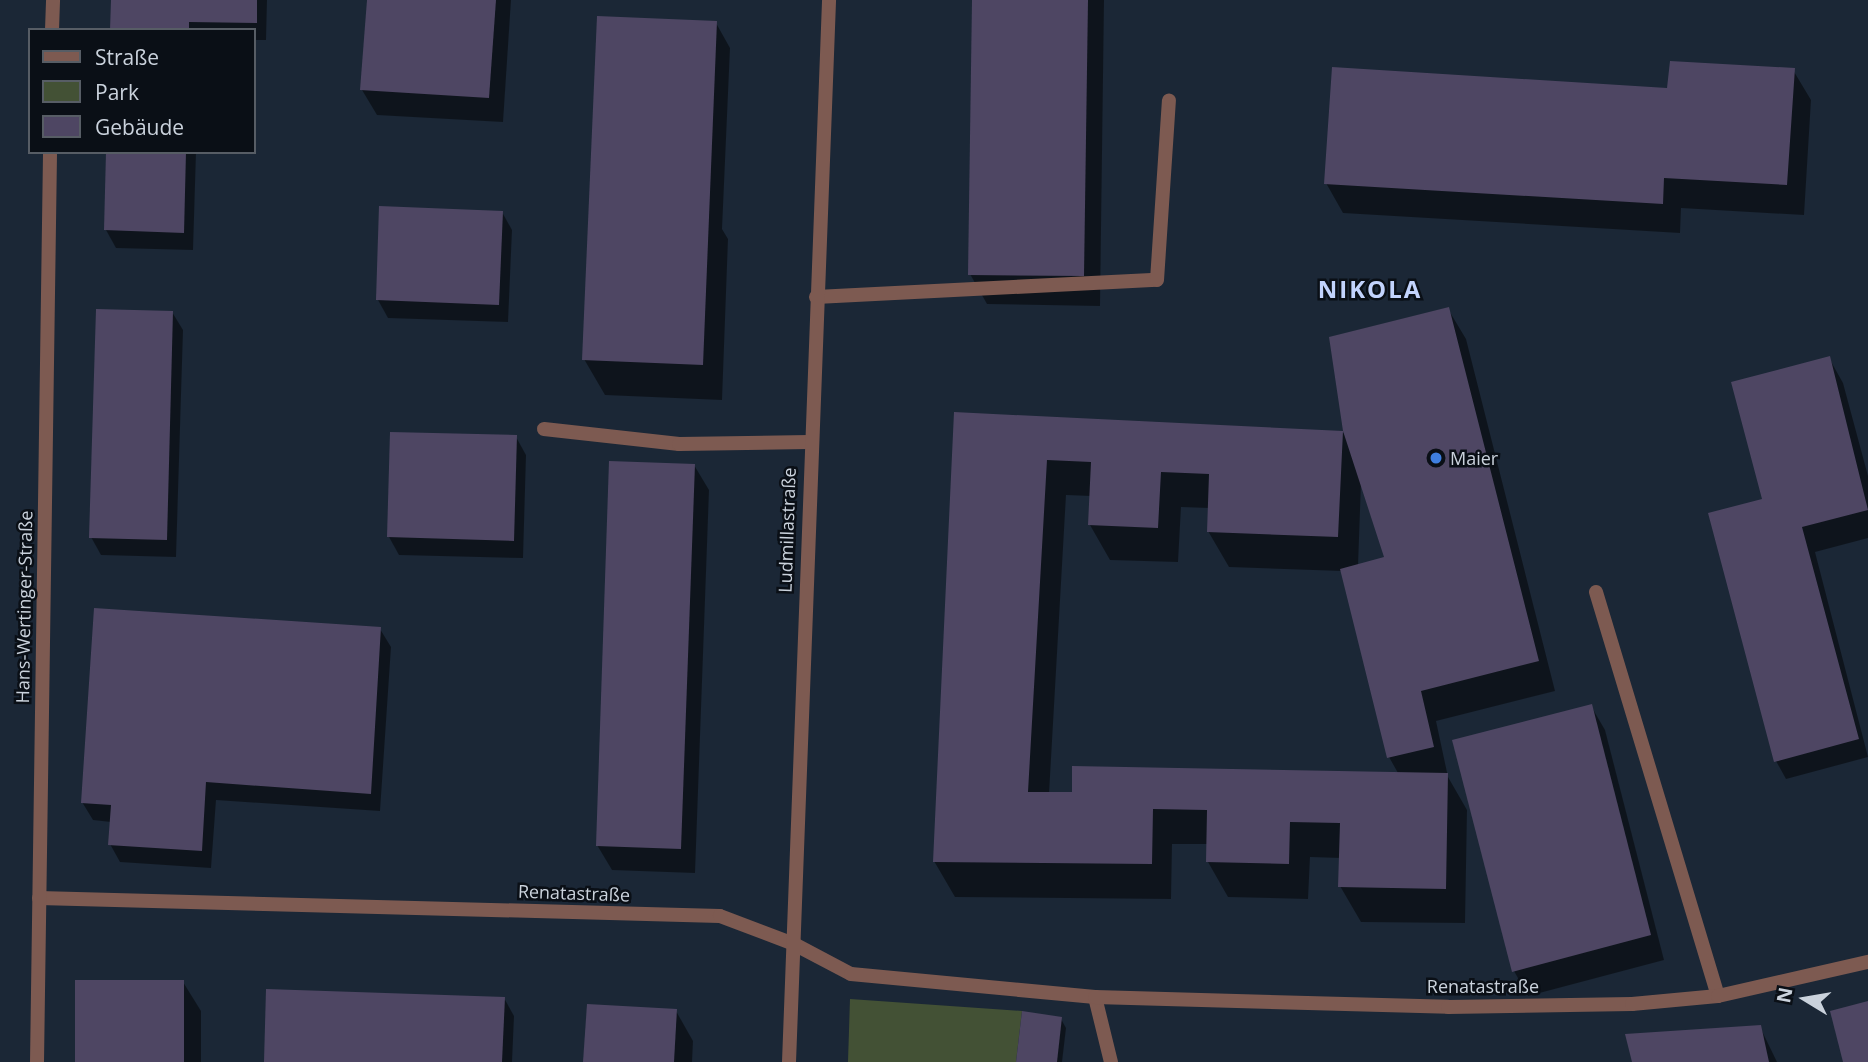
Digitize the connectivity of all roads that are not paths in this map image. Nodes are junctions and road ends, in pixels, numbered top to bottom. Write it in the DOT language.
graph roads {
  1 [pos="52,0"];
  2 [pos="829,0"];
  3 [pos="52,28"];
  4 [pos="1169,100"];
  5 [pos="50,154"];
  6 [pos="816,297"];
  7 [pos="544,429"];
  8 [pos="809,442"];
  9 [pos="1596,592"];
  10 [pos="39,898"];
  11 [pos="794,944"];
  12 [pos="1868,962"];
  13 [pos="1718,996"];
  14 [pos="1095,997"];
  15 [pos="37,1062"];
  16 [pos="789,1062"];
  17 [pos="1111,1062"];
  1 -- 3 [label="street"];
  2 -- 6 [label="street, Ludmillastraße"];
  4 -- 6 [label="street"];
  5 -- 10 [label="street, Hans-Wertinger-Straße"];
  6 -- 8 [label="street, Ludmillastraße"];
  7 -- 8 [label="street"];
  8 -- 11 [label="street, Ludmillastraße"];
  9 -- 13 [label="street"];
  10 -- 11 [label="street, Renatastraße"];
  10 -- 15 [label="street, Hans-Wertinger-Straße"];
  11 -- 14 [label="street, Renatastraße"];
  11 -- 16 [label="street, Ludmillastraße"];
  12 -- 13 [label="street, Renatastraße"];
  13 -- 14 [label="street, Renatastraße"];
  14 -- 17 [label="street"];
}
